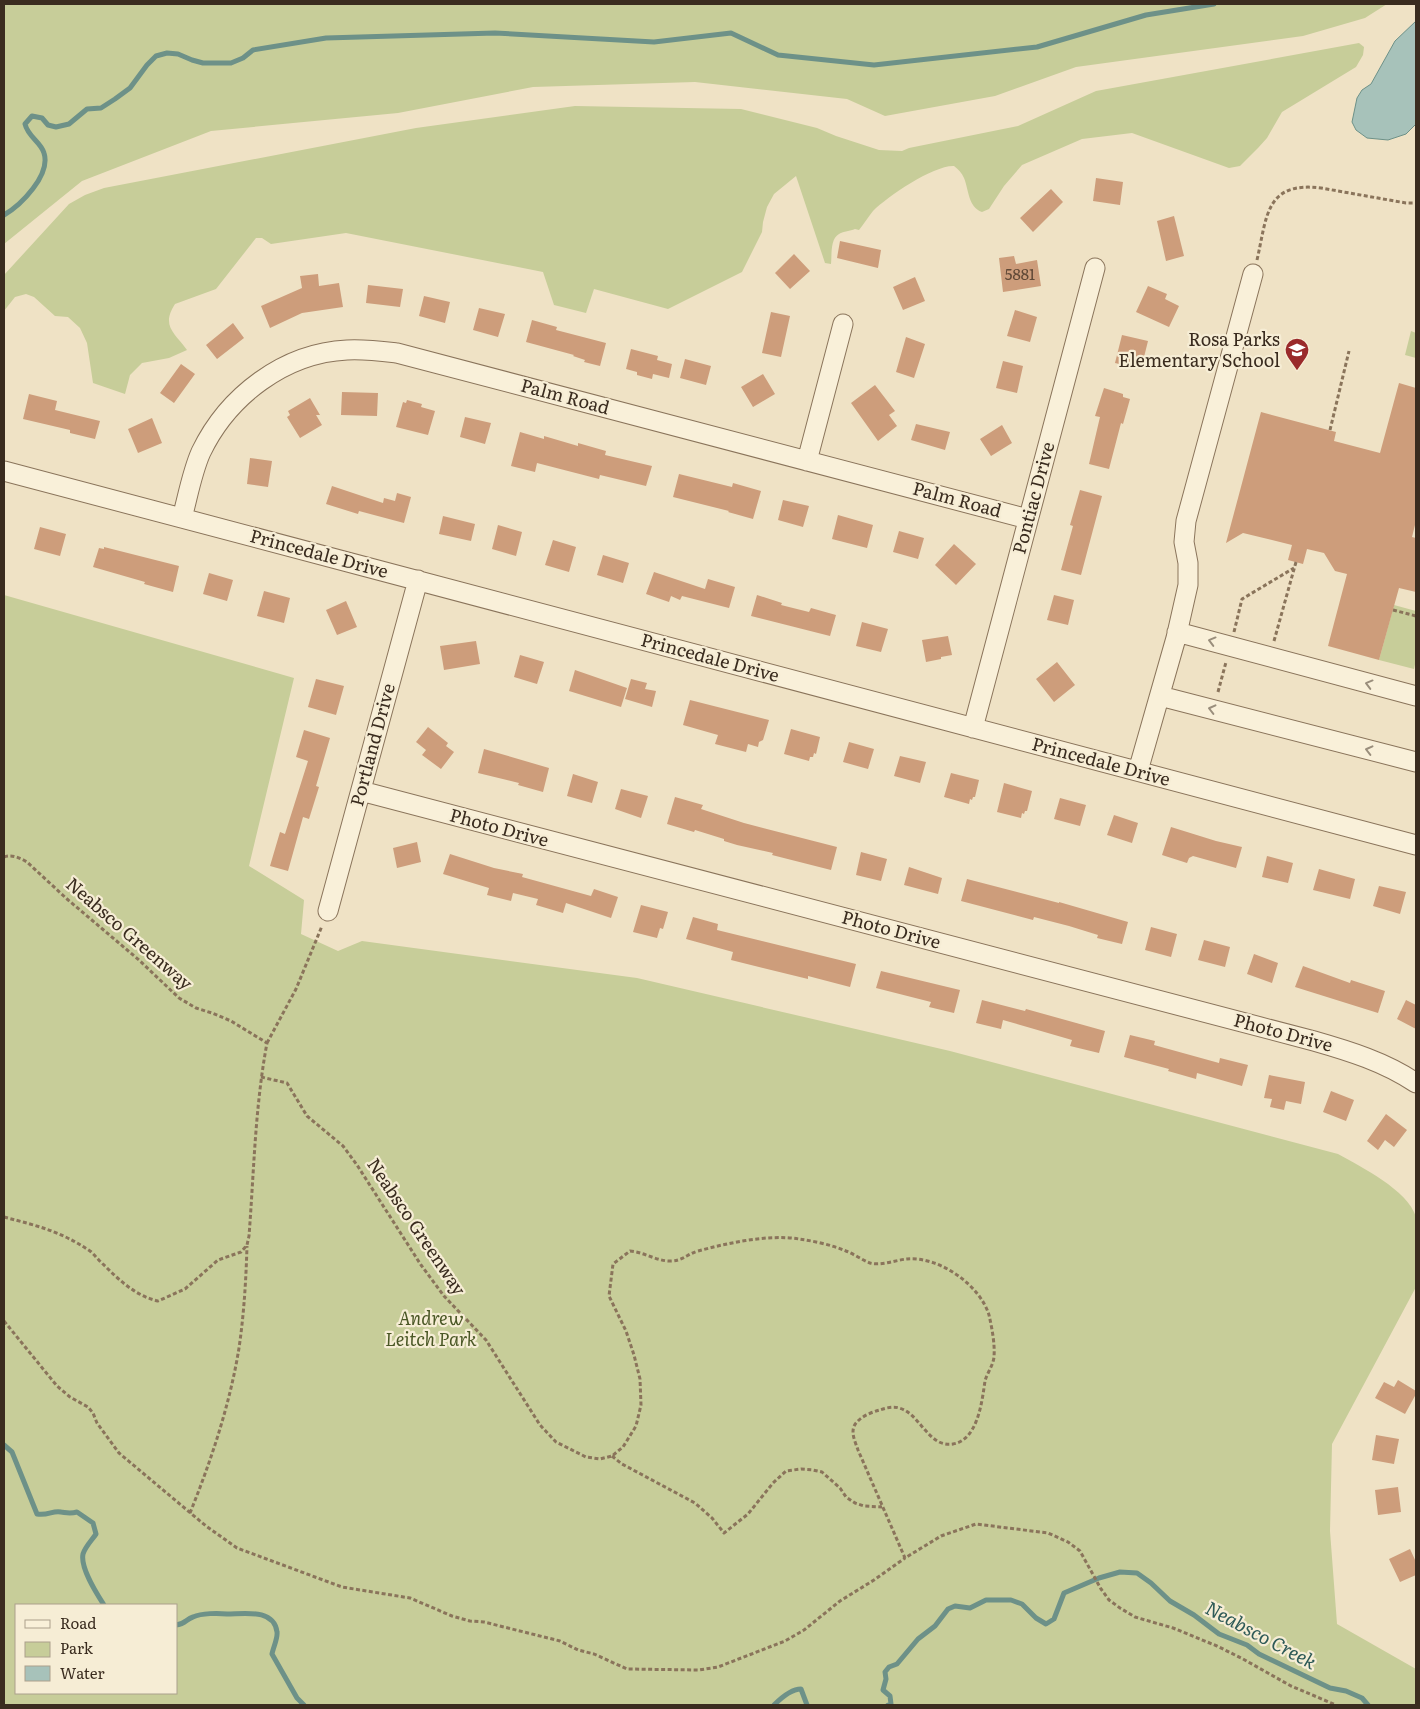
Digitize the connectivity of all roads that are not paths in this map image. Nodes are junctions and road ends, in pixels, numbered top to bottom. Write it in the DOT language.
graph roads {
  1 [pos="1095,268"];
  2 [pos="1253,274"];
  3 [pos="843,324"];
  4 [pos="807,461"];
  5 [pos="4,471"];
  6 [pos="182,518"];
  7 [pos="1028,519"];
  8 [pos="418,580"];
  9 [pos="1177,632"];
  10 [pos="1160,696"];
  11 [pos="1416,696"];
  12 [pos="973,728"];
  13 [pos="1416,762"];
  14 [pos="1138,771"];
  15 [pos="360,791"];
  16 [pos="1416,845"];
  17 [pos="328,911"];
  18 [pos="1416,1083"];
  1 -- 7 [label="street, Pontiac Drive"];
  2 -- 9 [label="street"];
  3 -- 4 [label="street"];
  4 -- 6 [label="street, Palm Road"];
  4 -- 7 [label="street, Palm Road"];
  5 -- 6 [label="street, Princedale Drive"];
  6 -- 8 [label="street, Princedale Drive"];
  7 -- 12 [label="street, Pontiac Drive"];
  8 -- 12 [label="street, Princedale Drive"];
  8 -- 15 [label="street, Portland Drive"];
  9 -- 10 [label="street"];
  11 -- 9 [label="street, one-way"];
  13 -- 10 [label="street, one-way"];
  10 -- 14 [label="street"];
  12 -- 14 [label="street, Princedale Drive"];
  14 -- 16 [label="street, Princedale Drive"];
  15 -- 17 [label="street, Portland Drive"];
  15 -- 18 [label="street, Photo Drive"];
}
